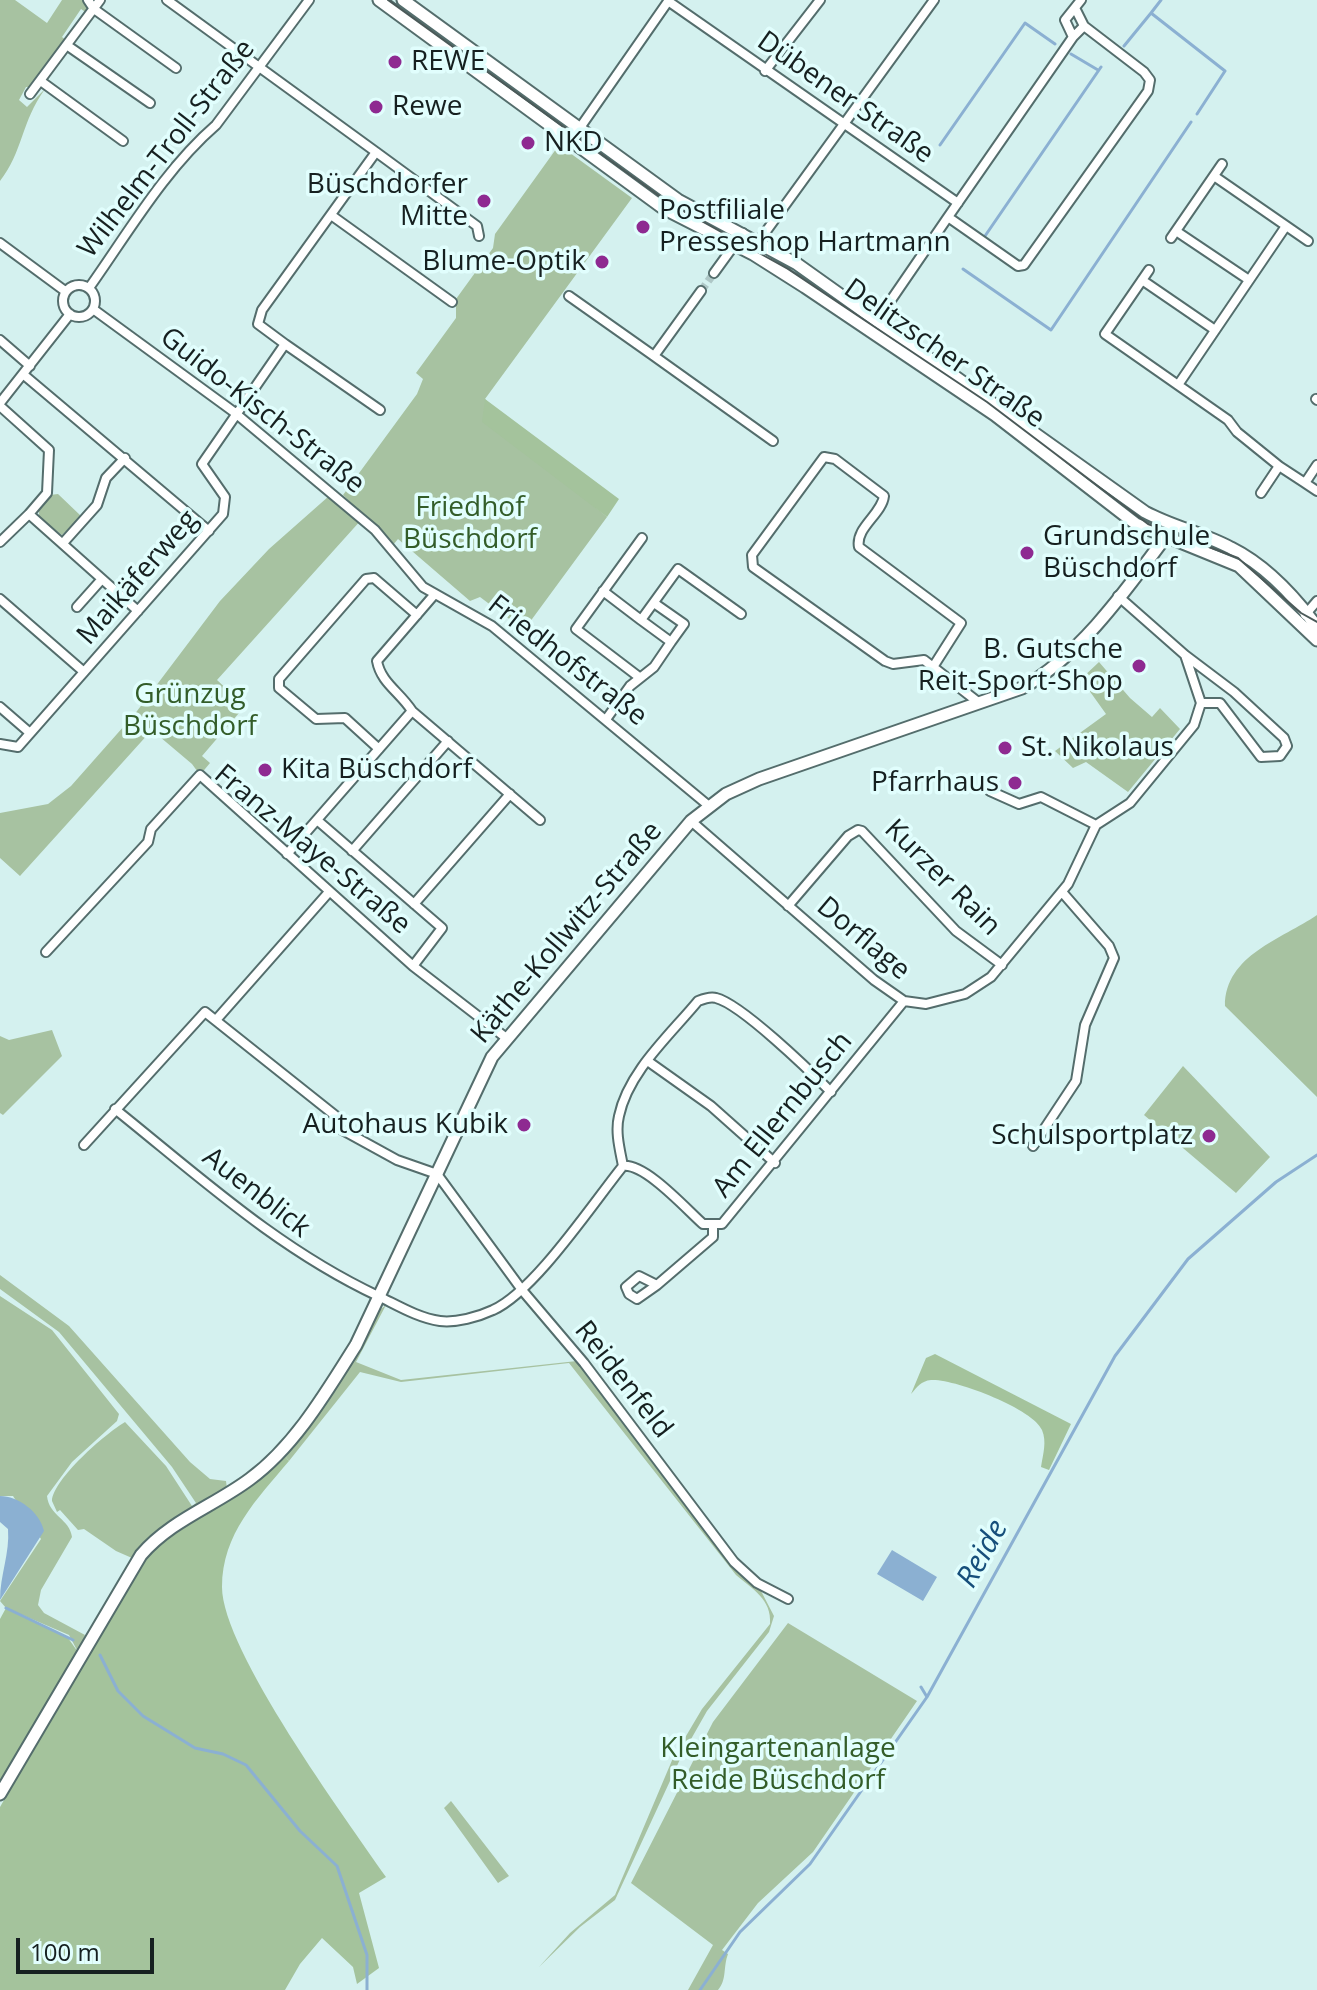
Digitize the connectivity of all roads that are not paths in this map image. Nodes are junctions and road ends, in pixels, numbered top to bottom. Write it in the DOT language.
graph roads {
  1 [pos="88,0"];
  2 [pos="100,0"];
  3 [pos="167,0"];
  4 [pos="309,0"];
  5 [pos="379,0"];
  6 [pos="403,0"];
  7 [pos="668,0"];
  8 [pos="820,0"];
  9 [pos="934,0"];
  10 [pos="1078,4"];
  11 [pos="94,9"];
  12 [pos="1084,26"];
  13 [pos="1073,37"];
  14 [pos="68,46"];
  15 [pos="259,67"];
  16 [pos="176,68"];
  17 [pos="765,71"];
  18 [pos="42,82"];
  19 [pos="30,94"];
  20 [pos="150,103"];
  21 [pos="843,123"];
  22 [pos="580,129"];
  23 [pos="123,141"];
  24 [pos="570,142"];
  25 [pos="376,152"];
  26 [pos="1222,164"];
  27 [pos="1214,176"];
  28 [pos="958,203"];
  29 [pos="331,215"];
  30 [pos="948,217"];
  31 [pos="1286,226"];
  32 [pos="743,233"];
  33 [pos="479,236"];
  34 [pos="759,241"];
  35 [pos="1308,241"];
  36 [pos="0,243"];
  37 [pos="735,245"];
  38 [pos="1149,270"];
  39 [pos="714,273"];
  40 [pos="1142,280"];
  41 [pos="1249,280"];
  42 [pos="89,288"];
  43 [pos="65,291"];
  44 [pos="701,291"];
  45 [pos="569,296"];
  46 [pos="452,302"];
  47 [pos="93,309"];
  48 [pos="70,314"];
  49 [pos="876,322"];
  50 [pos="1215,330"];
  51 [pos="0,340"];
  52 [pos="285,344"];
  53 [pos="654,356"];
  54 [pos="30,366"];
  55 [pos="24,375"];
  56 [pos="1178,385"];
  57 [pos="0,404"];
  58 [pos="380,410"];
  59 [pos="234,412"];
  60 [pos="773,441"];
  61 [pos="125,458"];
  62 [pos="1317,465"];
  63 [pos="1279,466"];
  64 [pos="1069,474"];
  65 [pos="1305,483"];
  66 [pos="1317,491"];
  67 [pos="1261,493"];
  68 [pos="29,514"];
  69 [pos="1173,527"];
  70 [pos="209,531"];
  71 [pos="642,538"];
  72 [pos="1164,539"];
  73 [pos="0,542"];
  74 [pos="63,543"];
  75 [pos="396,555"];
  76 [pos="1137,573"];
  77 [pos="102,579"];
  78 [pos="603,591"];
  79 [pos="434,595"];
  80 [pos="1118,596"];
  81 [pos="0,599"];
  82 [pos="1317,601"];
  83 [pos="654,603"];
  84 [pos="77,607"];
  85 [pos="138,611"];
  86 [pos="741,614"];
  87 [pos="417,615"];
  88 [pos="1303,618"];
  89 [pos="641,620"];
  90 [pos="1317,627"];
  91 [pos="1317,640"];
  92 [pos="671,642"];
  93 [pos="1185,655"];
  94 [pos="933,667"];
  95 [pos="84,672"];
  96 [pos="639,677"];
  97 [pos="978,702"];
  98 [pos="1201,703"];
  99 [pos="0,707"];
  100 [pos="412,711"];
  101 [pos="607,718"];
  102 [pos="30,733"];
  103 [pos="448,741"];
  104 [pos="0,744"];
  105 [pos="379,749"];
  106 [pos="990,791"];
  107 [pos="510,794"];
  108 [pos="709,806"];
  109 [pos="317,820"];
  110 [pos="540,820"];
  111 [pos="691,821"];
  112 [pos="1096,825"];
  113 [pos="352,851"];
  114 [pos="287,854"];
  115 [pos="329,892"];
  116 [pos="1062,892"];
  117 [pos="414,904"];
  118 [pos="788,906"];
  119 [pos="46,952"];
  120 [pos="1002,965"];
  121 [pos="413,966"];
  122 [pos="904,1001"];
  123 [pos="216,1020"];
  124 [pos="505,1037"];
  125 [pos="649,1062"];
  126 [pos="831,1092"];
  127 [pos="115,1109"];
  128 [pos="84,1145"];
  129 [pos="1033,1146"];
  130 [pos="775,1163"];
  131 [pos="623,1166"];
  132 [pos="437,1174"];
  133 [pos="713,1227"];
  134 [pos="657,1285"];
  135 [pos="522,1290"];
  136 [pos="378,1296"];
  137 [pos="788,1599"];
  138 [pos="0,1794"];
  1 -- 11 [label="street"];
  2 -- 11 [label="street"];
  3 -- 15 [label="street"];
  4 -- 15 [label="street, Wilhelm-Troll-Straße"];
  5 -- 24 [label="main road, Delitzscher Straße"];
  6 -- 22 [label="main road, Delitzscher Straße"];
  7 -- 17 [label="street, Dübener Straße"];
  7 -- 22 [label="street"];
  8 -- 17 [label="street"];
  9 -- 21 [label="street"];
  10 -- 12 [label="street"];
  10 -- 13 [label="street"];
  11 -- 14 [label="street"];
  11 -- 16 [label="street"];
  12 -- 13 [label="street"];
  12 -- 30 [label="street"];
  13 -- 28 [label="street"];
  14 -- 18 [label="street"];
  14 -- 20 [label="street"];
  15 -- 25 [label="street"];
  15 -- 42 [label="street, Wilhelm-Troll-Straße"];
  17 -- 21 [label="street, Dübener Straße"];
  18 -- 19 [label="street"];
  18 -- 23 [label="street"];
  21 -- 28 [label="street, Dübener Straße"];
  21 -- 34 [label="street"];
  22 -- 24 [label="street"];
  22 -- 32 [label="main road, Delitzscher Straße"];
  24 -- 37 [label="main road, Delitzscher Straße"];
  25 -- 29 [label="street"];
  25 -- 33 [label="street"];
  26 -- 27 [label="street"];
  27 -- 31 [label="street"];
  27 -- 41 [label="street"];
  28 -- 30 [label="street"];
  29 -- 46 [label="street"];
  29 -- 52 [label="street"];
  30 -- 49 [label="street"];
  31 -- 35 [label="street"];
  31 -- 41 [label="street"];
  32 -- 34 [label="main road, Delitzscher Straße"];
  32 -- 37 [label="street"];
  34 -- 49 [label="main road, Delitzscher Straße"];
  36 -- 43 [label="street"];
  37 -- 39 [label="street"];
  37 -- 64 [label="main road, Delitzscher Straße"];
  38 -- 40 [label="street"];
  40 -- 50 [label="street"];
  40 -- 56 [label="street"];
  41 -- 50 [label="street"];
  42 -- 43 [label="street"];
  42 -- 47 [label="street"];
  43 -- 48 [label="street"];
  44 -- 53 [label="street"];
  45 -- 53 [label="street"];
  47 -- 48 [label="street"];
  47 -- 59 [label="street, Guido-Kisch-Straße"];
  48 -- 54 [label="street"];
  49 -- 69 [label="main road, Delitzscher Straße"];
  50 -- 56 [label="street"];
  51 -- 54 [label="street"];
  52 -- 58 [label="street"];
  52 -- 59 [label="street"];
  53 -- 60 [label="street"];
  54 -- 55 [label="street"];
  55 -- 57 [label="street"];
  55 -- 61 [label="street"];
  56 -- 63 [label="street"];
  57 -- 68 [label="street"];
  59 -- 70 [label="street, Maikäferweg"];
  59 -- 75 [label="street, Guido-Kisch-Straße"];
  61 -- 70 [label="street"];
  61 -- 74 [label="street"];
  62 -- 65 [label="street"];
  63 -- 65 [label="street"];
  63 -- 67 [label="street"];
  64 -- 72 [label="main road, Delitzscher Straße"];
  64 -- 76 [label="main road"];
  65 -- 66 [label="street"];
  68 -- 73 [label="street"];
  68 -- 74 [label="street"];
  69 -- 72 [label="main road, Käthe-Kollwitz-Straße"];
  69 -- 88 [label="main road, Delitzscher Straße"];
  70 -- 85 [label="street, Maikäferweg"];
  71 -- 78 [label="street"];
  72 -- 76 [label="main road, Käthe-Kollwitz-Straße"];
  72 -- 88 [label="main road, Delitzscher Straße"];
  74 -- 77 [label="street"];
  75 -- 79 [label="street, Friedhofstraße"];
  76 -- 80 [label="main road, Käthe-Kollwitz-Straße"];
  77 -- 84 [label="street"];
  77 -- 85 [label="street"];
  78 -- 89 [label="street"];
  78 -- 96 [label="street"];
  79 -- 87 [label="street"];
  79 -- 101 [label="street, Friedhofstraße"];
  80 -- 93 [label="street"];
  80 -- 97 [label="main road, Käthe-Kollwitz-Straße"];
  81 -- 95 [label="street"];
  82 -- 88 [label="street"];
  83 -- 86 [label="street"];
  83 -- 89 [label="street"];
  83 -- 92 [label="street"];
  85 -- 95 [label="street, Maikäferweg"];
  87 -- 100 [label="street"];
  87 -- 105 [label="street"];
  88 -- 90 [label="main road, Delitzscher Straße"];
  88 -- 91 [label="main road, Delitzscher Straße"];
  89 -- 92 [label="street"];
  92 -- 96 [label="street"];
  93 -- 98 [label="street"];
  93 -- 98 [label="street"];
  94 -- 94 [label="street"];
  94 -- 97 [label="street"];
  95 -- 102 [label="street, Maikäferweg"];
  96 -- 101 [label="street"];
  97 -- 108 [label="main road, Käthe-Kollwitz-Straße"];
  98 -- 112 [label="street, Dorflage"];
  99 -- 102 [label="street"];
  100 -- 103 [label="street"];
  100 -- 105 [label="street"];
  101 -- 108 [label="street, Friedhofstraße"];
  102 -- 104 [label="street, Maikäferweg"];
  103 -- 107 [label="street"];
  103 -- 113 [label="street"];
  105 -- 109 [label="street"];
  106 -- 112 [label="street"];
  107 -- 110 [label="street"];
  107 -- 117 [label="street"];
  108 -- 111 [label="main road, Käthe-Kollwitz-Straße"];
  109 -- 113 [label="street"];
  109 -- 114 [label="street"];
  111 -- 118 [label="street, Dorflage"];
  111 -- 124 [label="main road, Käthe-Kollwitz-Straße"];
  112 -- 116 [label="street, Dorflage"];
  113 -- 117 [label="street"];
  114 -- 115 [label="street, Franz-Maye-Straße"];
  114 -- 119 [label="street, Franz-Maye-Straße"];
  115 -- 121 [label="street, Franz-Maye-Straße"];
  115 -- 123 [label="street"];
  116 -- 120 [label="street, Dorflage"];
  116 -- 129 [label="street"];
  117 -- 121 [label="street"];
  118 -- 120 [label="street, Kurzer Rain"];
  118 -- 122 [label="street, Dorflage"];
  120 -- 122 [label="street, Dorflage"];
  121 -- 124 [label="street, Franz-Maye-Straße"];
  122 -- 126 [label="street, Am Ellernbusch"];
  123 -- 127 [label="street"];
  123 -- 132 [label="street"];
  124 -- 132 [label="main road, Käthe-Kollwitz-Straße"];
  125 -- 126 [label="street"];
  125 -- 130 [label="street"];
  125 -- 131 [label="street"];
  126 -- 130 [label="street, Am Ellernbusch"];
  127 -- 128 [label="street"];
  127 -- 136 [label="street, Auenblick"];
  130 -- 133 [label="street, Am Ellernbusch"];
  131 -- 133 [label="street, Am Ellernbusch"];
  131 -- 135 [label="street"];
  132 -- 135 [label="street, Reidenfeld"];
  132 -- 136 [label="main road, Käthe-Kollwitz-Straße"];
  133 -- 134 [label="street"];
  135 -- 136 [label="street, Auenblick"];
  135 -- 137 [label="street, Reidenfeld"];
  136 -- 138 [label="main road, Käthe-Kollwitz-Straße"];
}
